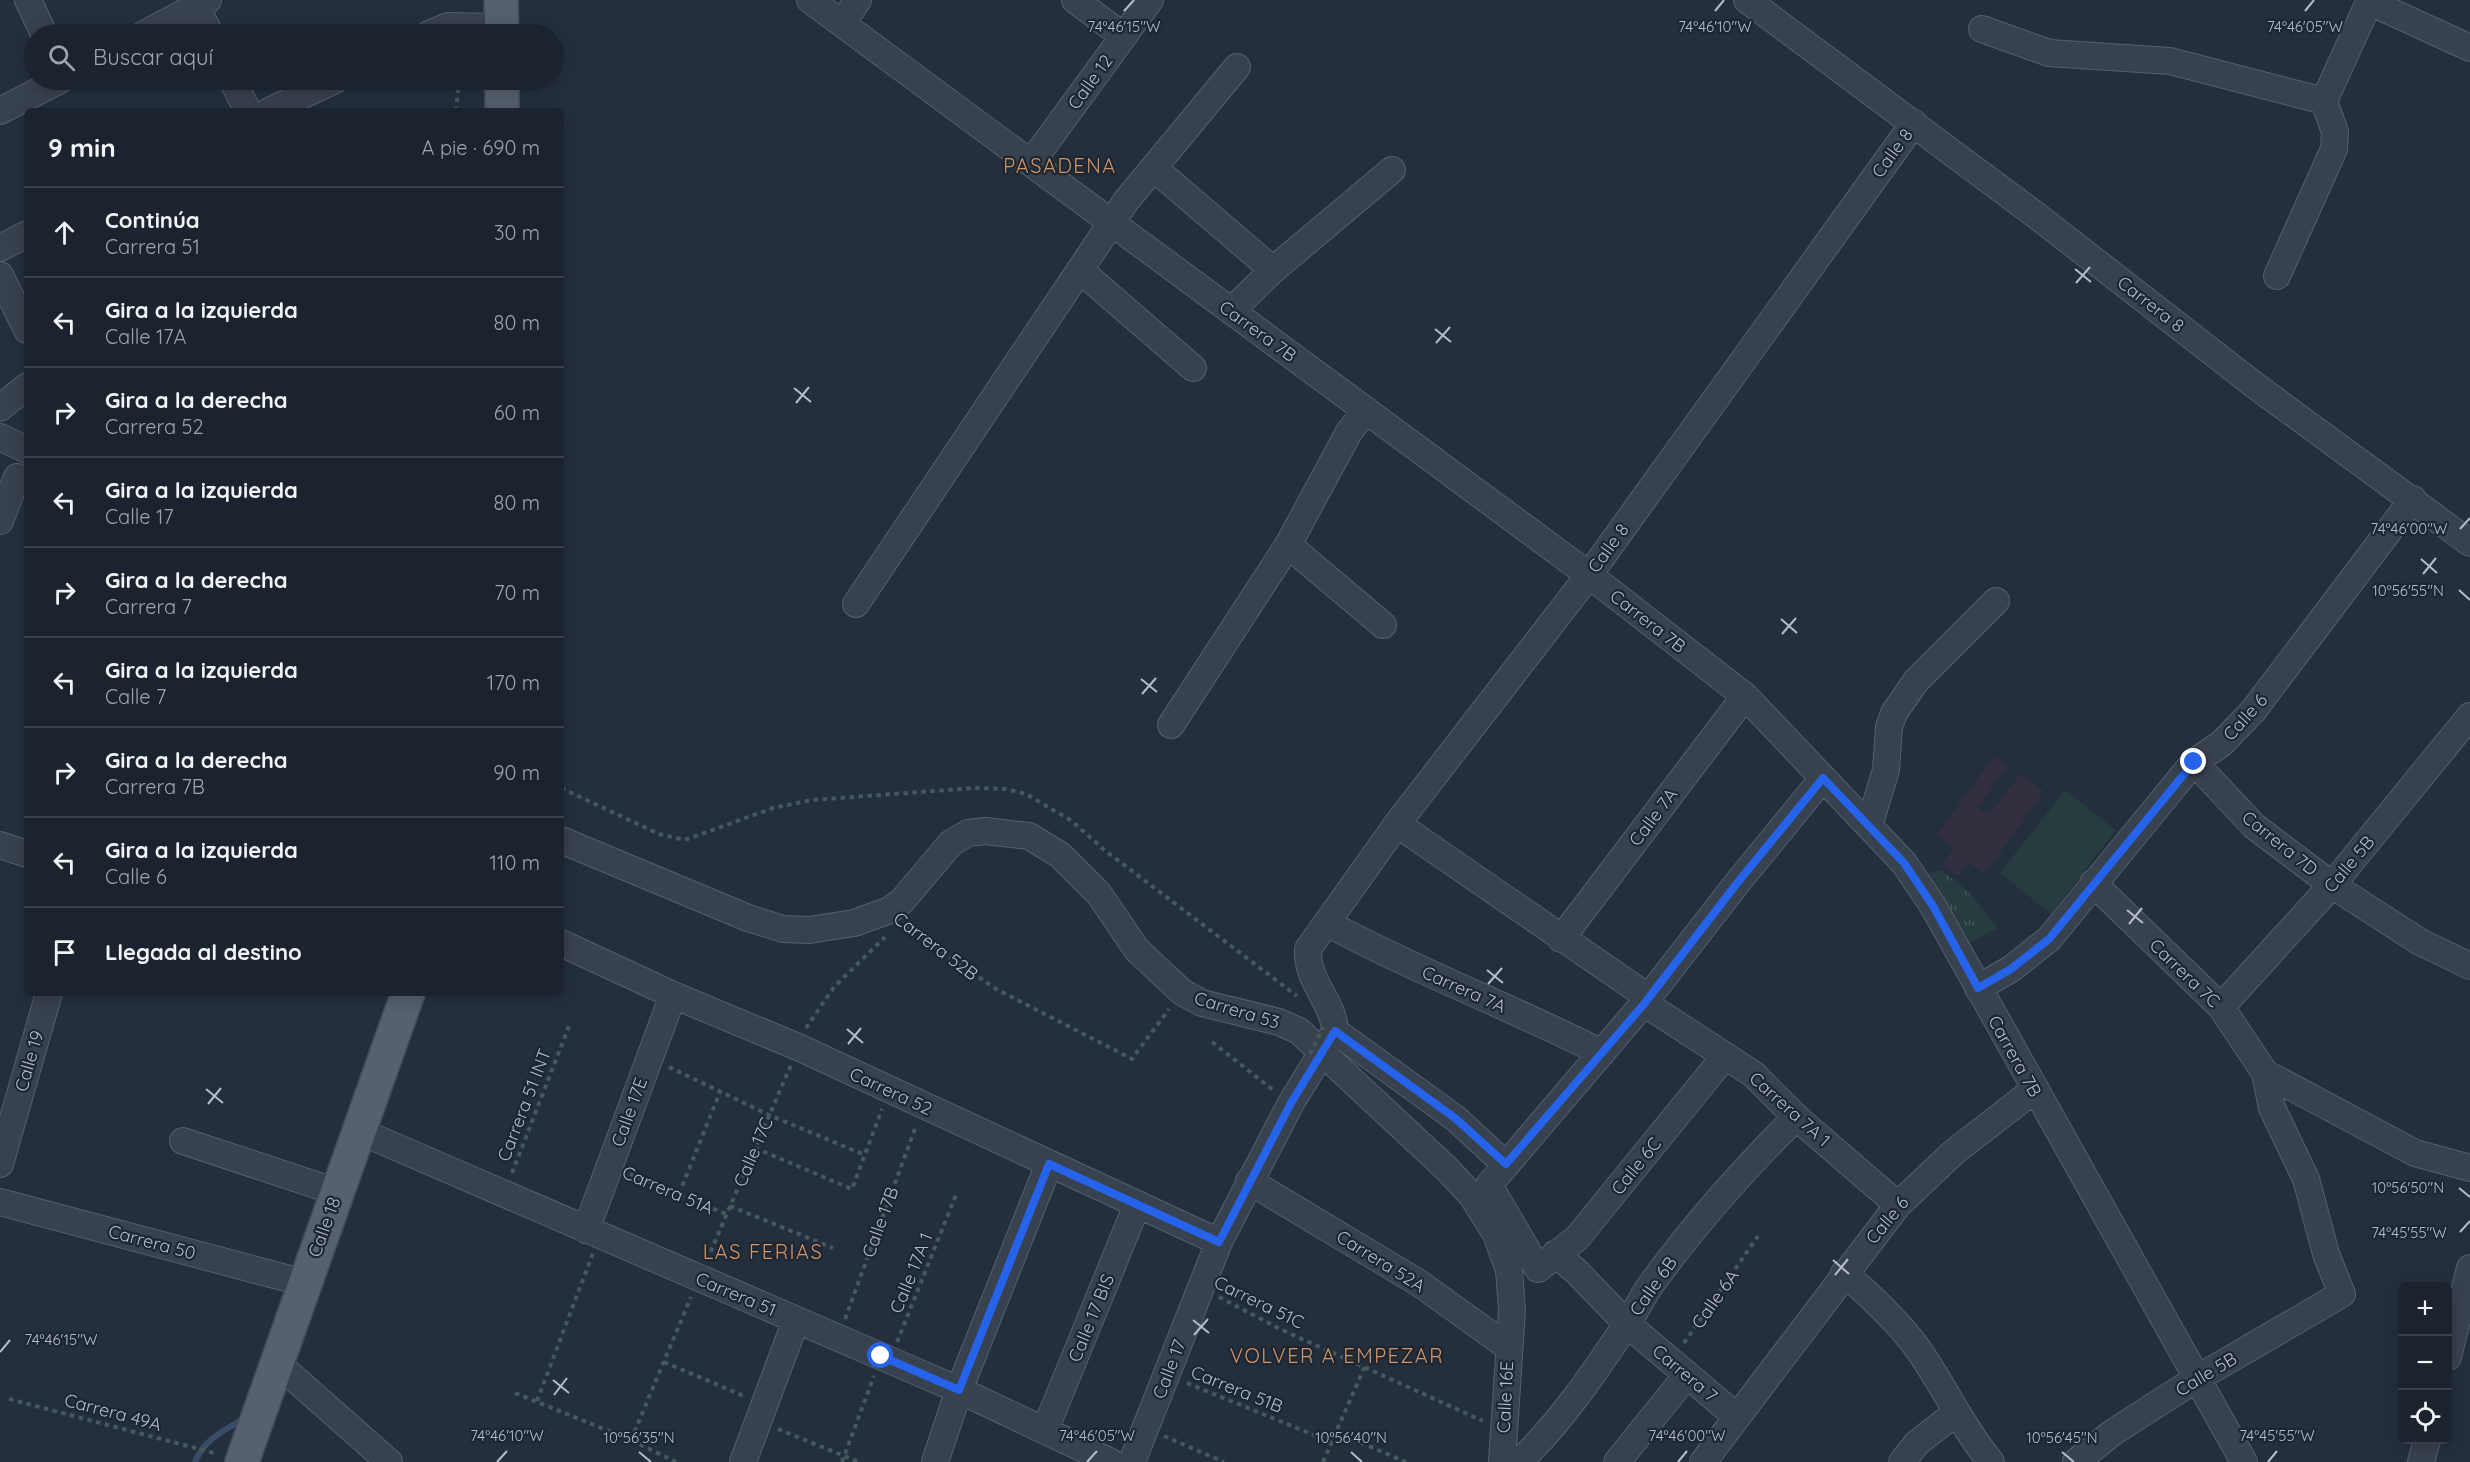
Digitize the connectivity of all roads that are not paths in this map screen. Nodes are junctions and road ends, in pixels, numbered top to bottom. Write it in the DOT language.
graph roads {
  1 [pos="28,0"];
  2 [pos="810,0"];
  3 [pos="858,0"];
  4 [pos="1075,0"];
  5 [pos="1150,0"];
  6 [pos="1746,0"];
  7 [pos="2370,1"];
  8 [pos="199,2"];
  9 [pos="501,20"];
  10 [pos="842,23"];
  11 [pos="39,24"];
  12 [pos="161,24"];
  13 [pos="207,24"];
  14 [pos="471,24"];
  15 [pos="1982,29"];
  16 [pos="1123,36"];
  17 [pos="2470,48"];
  18 [pos="1237,67"];
  19 [pos="41,90"];
  20 [pos="237,90"];
  21 [pos="314,90"];
  22 [pos="502,90"];
  23 [pos="2324,101"];
  24 [pos="246,108"];
  25 [pos="275,108"];
  26 [pos="502,108"];
  27 [pos="0,111"];
  28 [pos="1914,123"];
  29 [pos="1031,163"];
  30 [pos="1155,169"];
  31 [pos="1392,170"];
  32 [pos="1113,223"];
  33 [pos="24,236"];
  34 [pos="0,248"];
  35 [pos="1273,270"];
  36 [pos="1081,271"];
  37 [pos="0,275"];
  38 [pos="2277,276"];
  39 [pos="1231,311"];
  40 [pos="24,324"];
  41 [pos="1193,368"];
  42 [pos="24,388"];
  43 [pos="0,408"];
  44 [pos="1366,410"];
  45 [pos="0,437"];
  46 [pos="24,449"];
  47 [pos="17,477"];
  48 [pos="2413,499"];
  49 [pos="0,521"];
  50 [pos="2470,543"];
  51 [pos="1288,545"];
  52 [pos="1588,575"];
  53 [pos="1996,601"];
  54 [pos="856,604"];
  55 [pos="1383,625"];
  56 [pos="1744,696"];
  57 [pos="2470,716"];
  58 [pos="1171,725"];
  59 [pos="2194,762"];
  60 [pos="1823,778"];
  61 [pos="1398,824"];
  62 [pos="1869,826"];
  63 [pos="564,841"];
  64 [pos="0,845"];
  65 [pos="24,853"];
  66 [pos="2093,883"];
  67 [pos="2332,885"];
  68 [pos="896,917"];
  69 [pos="1327,923"];
  70 [pos="1562,939"];
  71 [pos="564,944"];
  72 [pos="2470,966"];
  73 [pos="1978,988"];
  74 [pos="673,995"];
  75 [pos="48,996"];
  76 [pos="407,996"];
  77 [pos="1646,1000"];
  78 [pos="2221,1007"];
  79 [pos="1322,1041"];
  80 [pos="1602,1053"];
  81 [pos="1725,1056"];
  82 [pos="2265,1073"];
  83 [pos="2034,1090"];
  84 [pos="1796,1117"];
  85 [pos="359,1131"];
  86 [pos="183,1142"];
  87 [pos="0,1164"];
  88 [pos="1049,1164"];
  89 [pos="1506,1164"];
  90 [pos="2470,1168"];
  91 [pos="1249,1181"];
  92 [pos="337,1192"];
  93 [pos="0,1202"];
  94 [pos="1898,1205"];
  95 [pos="1137,1206"];
  96 [pos="592,1233"];
  97 [pos="1219,1242"];
  98 [pos="1547,1262"];
  99 [pos="2470,1268"];
  100 [pos="1844,1273"];
  101 [pos="305,1283"];
  102 [pos="2342,1294"];
  103 [pos="796,1320"];
  104 [pos="1628,1324"];
  105 [pos="1509,1340"];
  106 [pos="2452,1341"];
  107 [pos="277,1363"];
  108 [pos="1679,1368"];
  109 [pos="2196,1379"];
  110 [pos="959,1390"];
  111 [pos="1957,1412"];
  112 [pos="1737,1416"];
  113 [pos="1045,1430"];
  114 [pos="2426,1444"];
  115 [pos="1518,1461"];
  116 [pos="242,1462"];
  117 [pos="389,1462"];
  118 [pos="743,1462"];
  119 [pos="935,1462"];
  120 [pos="1111,1462"];
  121 [pos="1132,1462"];
  122 [pos="1617,1462"];
  123 [pos="1703,1462"];
  124 [pos="1902,1462"];
  125 [pos="1991,1462"];
  126 [pos="2076,1462"];
  127 [pos="2244,1462"];
  128 [pos="2421,1462"];
  1 -- 11 [label="street"];
  2 -- 10 [label="street, Carrera 7B"];
  3 -- 10 [label="street"];
  4 -- 16 [label="street"];
  5 -- 16 [label="street, Calle 12"];
  6 -- 28 [label="street, Carrera 8"];
  7 -- 17 [label="street"];
  7 -- 23 [label="street"];
  8 -- 12 [label="street"];
  8 -- 13 [label="street"];
  9 -- 14 [label="street"];
  10 -- 29 [label="street, Carrera 7B"];
  15 -- 23 [label="street"];
  16 -- 29 [label="street, Calle 12"];
  18 -- 30 [label="street"];
  19 -- 27 [label="street"];
  20 -- 24 [label="street"];
  21 -- 25 [label="street"];
  22 -- 26 [label="main road"];
  23 -- 38 [label="street"];
  28 -- 48 [label="street, Carrera 8"];
  28 -- 52 [label="street, Calle 8"];
  29 -- 32 [label="street, Carrera 7B"];
  30 -- 32 [label="street"];
  30 -- 35 [label="street"];
  31 -- 35 [label="street"];
  32 -- 36 [label="street"];
  32 -- 39 [label="street, Carrera 7B"];
  33 -- 34 [label="street"];
  35 -- 39 [label="street"];
  36 -- 41 [label="street"];
  36 -- 54 [label="street"];
  37 -- 40 [label="street"];
  39 -- 44 [label="street, Carrera 7B"];
  42 -- 43 [label="street"];
  44 -- 51 [label="street"];
  44 -- 52 [label="street, Carrera 7B"];
  45 -- 46 [label="street"];
  47 -- 49 [label="street"];
  48 -- 50 [label="street, Carrera 8"];
  48 -- 59 [label="street, Calle 6"];
  51 -- 55 [label="street"];
  51 -- 58 [label="street"];
  52 -- 56 [label="street, Carrera 7B"];
  52 -- 61 [label="street, Calle 8"];
  53 -- 62 [label="street"];
  56 -- 60 [label="street, Carrera 7B"];
  56 -- 70 [label="street, Calle 7A"];
  57 -- 67 [label="street, Calle 5B"];
  59 -- 66 [label="street, Calle 6"];
  59 -- 67 [label="street, Carrera 7D"];
  60 -- 62 [label="street, Carrera 7B"];
  60 -- 77 [label="street"];
  61 -- 69 [label="street, Calle 8"];
  61 -- 70 [label="street, Carrera 7A 1"];
  62 -- 73 [label="street, Carrera 7B"];
  63 -- 68 [label="street, Carrera 52B"];
  64 -- 65 [label="street"];
  66 -- 73 [label="street, Calle 6"];
  66 -- 78 [label="street, Carrera 7C"];
  67 -- 72 [label="street, Carrera 7D"];
  67 -- 78 [label="street, Calle 5B"];
  68 -- 79 [label="street, Carrera 53"];
  69 -- 79 [label="street, Calle 8"];
  69 -- 80 [label="street, Carrera 7A"];
  70 -- 77 [label="street, Carrera 7A 1"];
  71 -- 74 [label="street, Carrera 52"];
  73 -- 83 [label="street, Carrera 7B"];
  74 -- 88 [label="street, Carrera 52"];
  74 -- 96 [label="street, Calle 17E"];
  75 -- 87 [label="street, Calle 19"];
  76 -- 85 [label="main road, Calle 18"];
  77 -- 80 [label="street"];
  77 -- 81 [label="street, Carrera 7A 1"];
  78 -- 82 [label="street, Carrera 7C"];
  79 -- 89 [label="street"];
  79 -- 91 [label="street, Calle 17"];
  79 -- 105 [label="street, Carrera 53"];
  80 -- 89 [label="street"];
  81 -- 84 [label="street, Carrera 7A 1"];
  81 -- 98 [label="street, Calle 6C"];
  82 -- 90 [label="street, Carrera 7C"];
  82 -- 102 [label="street, Carrera 7C"];
  83 -- 94 [label="street, Calle 6"];
  83 -- 109 [label="street, Carrera 7B"];
  84 -- 94 [label="street, Carrera 7A 1"];
  84 -- 104 [label="street, Calle 6B"];
  85 -- 92 [label="main road, Calle 18"];
  85 -- 96 [label="street, Carrera 51"];
  86 -- 92 [label="street"];
  88 -- 95 [label="street, Carrera 52"];
  88 -- 110 [label="street"];
  89 -- 98 [label="street, Carrera 7"];
  91 -- 97 [label="street, Calle 17"];
  91 -- 105 [label="street, Carrera 52A"];
  92 -- 101 [label="main road, Calle 18"];
  93 -- 101 [label="street, Carrera 50"];
  94 -- 100 [label="street, Calle 6"];
  95 -- 97 [label="street, Carrera 52"];
  95 -- 113 [label="street, Calle 17 BIS"];
  96 -- 103 [label="street, Carrera 51"];
  97 -- 121 [label="street, Calle 17"];
  98 -- 104 [label="street, Carrera 7"];
  99 -- 106 [label="street"];
  100 -- 111 [label="street"];
  100 -- 112 [label="street, Calle 6"];
  101 -- 107 [label="main road, Calle 18"];
  102 -- 109 [label="street, Calle 5B"];
  103 -- 110 [label="street, Carrera 51"];
  103 -- 118 [label="street"];
  104 -- 108 [label="street, Carrera 7"];
  104 -- 115 [label="street, Calle 6B"];
  105 -- 115 [label="street, Calle 16E"];
  107 -- 116 [label="main road, Calle 18"];
  107 -- 117 [label="street"];
  108 -- 112 [label="street, Carrera 7"];
  108 -- 122 [label="street"];
  109 -- 126 [label="street, Calle 5B"];
  109 -- 127 [label="street, Carrera 7B"];
  110 -- 113 [label="street, Carrera 51"];
  110 -- 119 [label="street"];
  111 -- 124 [label="street"];
  111 -- 125 [label="street"];
  112 -- 123 [label="street, Calle 6"];
  113 -- 120 [label="street, Carrera 51"];
  114 -- 128 [label="street"];
}
